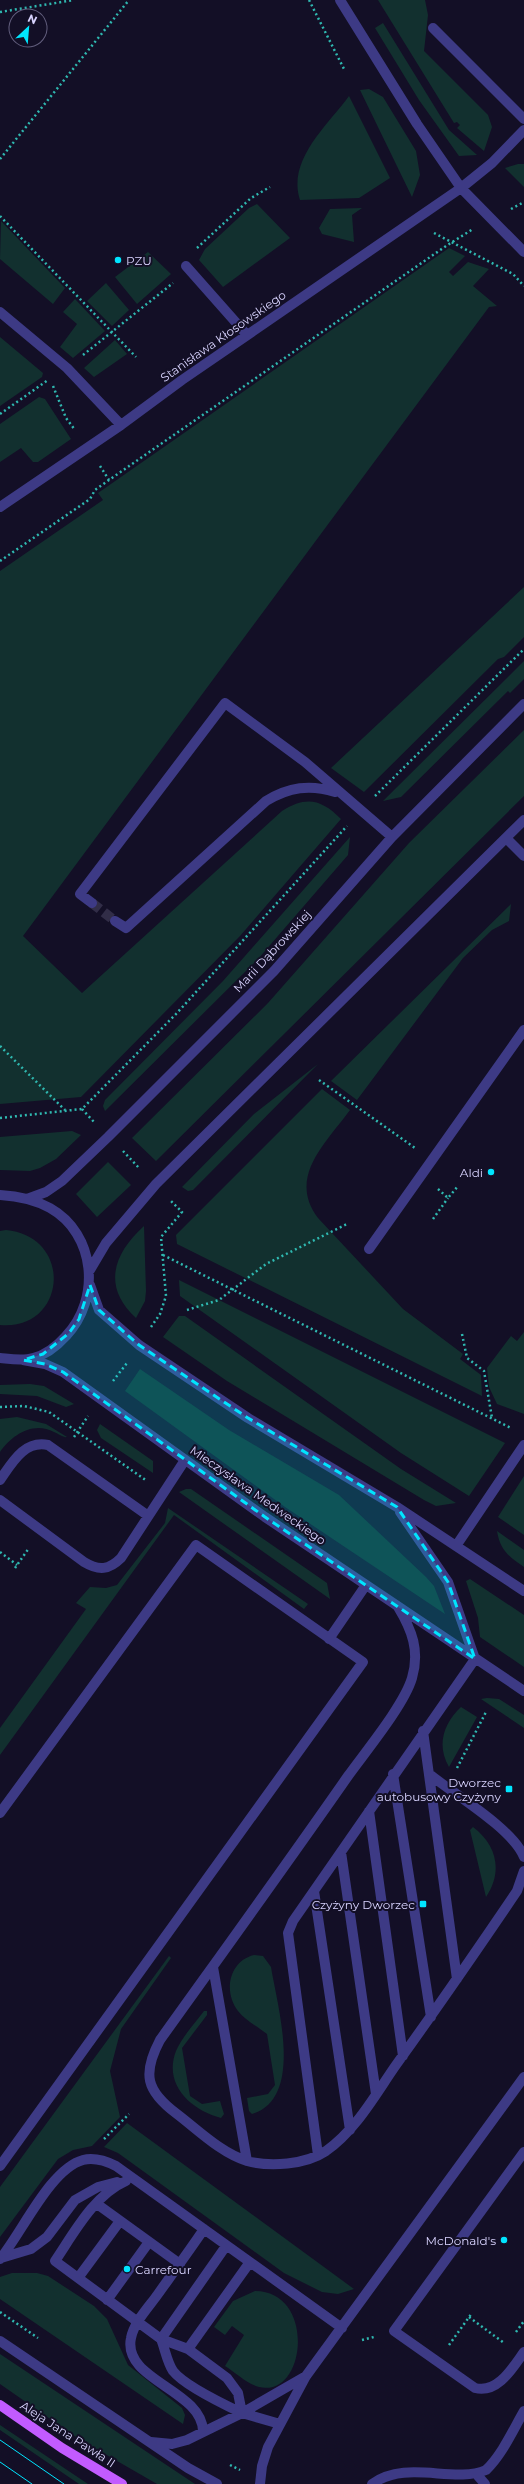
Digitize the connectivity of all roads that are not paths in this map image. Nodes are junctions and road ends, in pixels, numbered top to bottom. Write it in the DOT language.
graph roads {
  1 [pos="340,0"];
  2 [pos="434,28"];
  3 [pos="524,119"];
  4 [pos="524,130"];
  5 [pos="461,188"];
  6 [pos="524,252"];
  7 [pos="186,266"];
  8 [pos="0,312"];
  9 [pos="247,335"];
  10 [pos="121,425"];
  11 [pos="0,507"];
  12 [pos="524,704"];
  13 [pos="339,793"];
  14 [pos="524,820"];
  15 [pos="392,837"];
  16 [pos="506,838"];
  17 [pos="524,856"];
  18 [pos="92,903"];
  19 [pos="115,921"];
  20 [pos="524,1030"];
  21 [pos="0,1196"];
  22 [pos="27,1199"];
  23 [pos="369,1249"];
  24 [pos="90,1270"];
  25 [pos="90,1285"];
  26 [pos="0,1358"];
  27 [pos="23,1360"];
  28 [pos="524,1445"];
  29 [pos="185,1460"];
  30 [pos="0,1480"];
  31 [pos="0,1500"];
  32 [pos="396,1507"];
  33 [pos="147,1515"];
  34 [pos="456,1546"];
  35 [pos="366,1586"];
  36 [pos="524,1591"];
  37 [pos="398,1607"];
  38 [pos="329,1639"];
  39 [pos="475,1659"];
  40 [pos="524,1691"];
  41 [pos="423,1731"];
  42 [pos="393,1774"];
  43 [pos="429,1774"];
  44 [pos="369,1811"];
  45 [pos="0,1813"];
  46 [pos="341,1852"];
  47 [pos="524,1857"];
  48 [pos="524,1871"];
  49 [pos="314,1890"];
  50 [pos="213,1967"];
  51 [pos="457,1979"];
  52 [pos="431,2017"];
  53 [pos="403,2056"];
  54 [pos="524,2077"];
  55 [pos="376,2094"];
  56 [pos="350,2130"];
  57 [pos="524,2152"];
  58 [pos="318,2155"];
  59 [pos="247,2161"];
  60 [pos="0,2166"];
  61 [pos="126,2181"];
  62 [pos="143,2185"];
  63 [pos="97,2204"];
  64 [pos="120,2221"];
  65 [pos="204,2230"];
  66 [pos="149,2242"];
  67 [pos="226,2246"];
  68 [pos="1,2259"];
  69 [pos="250,2262"];
  70 [pos="180,2264"];
  71 [pos="78,2278"];
  72 [pos="107,2300"];
  73 [pos="138,2322"];
  74 [pos="342,2328"];
  75 [pos="161,2339"];
  76 [pos="0,2341"];
  77 [pos="188,2349"];
  78 [pos="524,2352"];
  79 [pos="306,2376"];
  80 [pos="0,2405"];
  81 [pos="524,2411"];
  82 [pos="242,2413"];
  83 [pos="280,2424"];
  84 [pos="203,2431"];
  85 [pos="147,2440"];
  86 [pos="482,2480"];
  87 [pos="122,2484"];
  88 [pos="217,2484"];
  89 [pos="260,2484"];
  90 [pos="372,2484"];
  1 -- 5 [label="street"];
  2 -- 3 [label="street"];
  4 -- 5 [label="street, Stanisława Kłosowskiego"];
  5 -- 6 [label="street"];
  5 -- 9 [label="street, Stanisława Kłosowskiego"];
  7 -- 9 [label="street"];
  8 -- 10 [label="street"];
  9 -- 10 [label="street, Stanisława Kłosowskiego"];
  10 -- 11 [label="street, Stanisława Kłosowskiego"];
  12 -- 15 [label="street, Marii Dąbrowskiej"];
  13 -- 15 [label="street"];
  13 -- 18 [label="street"];
  13 -- 19 [label="street"];
  14 -- 16 [label="street"];
  15 -- 22 [label="street, Marii Dąbrowskiej"];
  16 -- 17 [label="street"];
  16 -- 24 [label="street"];
  20 -- 23 [label="street"];
  21 -- 22 [label="street"];
  22 -- 24 [label="street"];
  24 -- 25 [label="street"];
  25 -- 27 [label="street"];
  25 -- 32 [label="street"];
  26 -- 27 [label="street, Mieczysława Medweckiego"];
  27 -- 29 [label="street, Mieczysława Medweckiego"];
  28 -- 34 [label="street"];
  29 -- 33 [label="street"];
  29 -- 35 [label="street, Mieczysława Medweckiego"];
  30 -- 33 [label="street"];
  31 -- 33 [label="street"];
  32 -- 34 [label="street"];
  32 -- 39 [label="street"];
  34 -- 36 [label="street"];
  35 -- 37 [label="street, Mieczysława Medweckiego"];
  35 -- 38 [label="street"];
  37 -- 39 [label="street, Mieczysława Medweckiego"];
  37 -- 50 [label="street"];
  38 -- 45 [label="street"];
  38 -- 60 [label="street"];
  39 -- 40 [label="street, Mieczysława Medweckiego"];
  39 -- 41 [label="street"];
  41 -- 42 [label="street"];
  41 -- 43 [label="street"];
  42 -- 44 [label="street"];
  42 -- 52 [label="street"];
  43 -- 47 [label="street"];
  43 -- 51 [label="street"];
  44 -- 46 [label="street"];
  44 -- 53 [label="street"];
  46 -- 49 [label="street"];
  46 -- 55 [label="street"];
  48 -- 51 [label="street"];
  49 -- 56 [label="street"];
  49 -- 58 [label="street"];
  50 -- 59 [label="street"];
  50 -- 59 [label="street"];
  51 -- 52 [label="street"];
  52 -- 53 [label="street"];
  53 -- 55 [label="street"];
  54 -- 74 [label="street"];
  55 -- 56 [label="street"];
  56 -- 58 [label="street"];
  57 -- 78 [label="street"];
  58 -- 59 [label="street"];
  61 -- 62 [label="street"];
  61 -- 63 [label="street"];
  61 -- 68 [label="street"];
  62 -- 65 [label="street"];
  62 -- 68 [label="street"];
  63 -- 64 [label="street"];
  63 -- 71 [label="street"];
  64 -- 66 [label="street"];
  64 -- 71 [label="street"];
  65 -- 67 [label="street"];
  65 -- 70 [label="street"];
  66 -- 70 [label="street"];
  66 -- 72 [label="street"];
  67 -- 69 [label="street"];
  67 -- 75 [label="street"];
  69 -- 74 [label="street"];
  69 -- 77 [label="street"];
  70 -- 73 [label="street"];
  71 -- 72 [label="street"];
  72 -- 73 [label="street"];
  73 -- 75 [label="street"];
  73 -- 84 [label="street"];
  74 -- 79 [label="street"];
  75 -- 77 [label="street"];
  75 -- 82 [label="street"];
  76 -- 85 [label="street"];
  77 -- 82 [label="street"];
  79 -- 82 [label="street"];
  79 -- 83 [label="street"];
  80 -- 87 [label="main road, Aleja Jana Pawła II"];
  81 -- 86 [label="street"];
  82 -- 83 [label="street"];
  82 -- 84 [label="street"];
  83 -- 89 [label="street"];
  84 -- 85 [label="street"];
  85 -- 88 [label="street"];
  86 -- 90 [label="street"];
}
